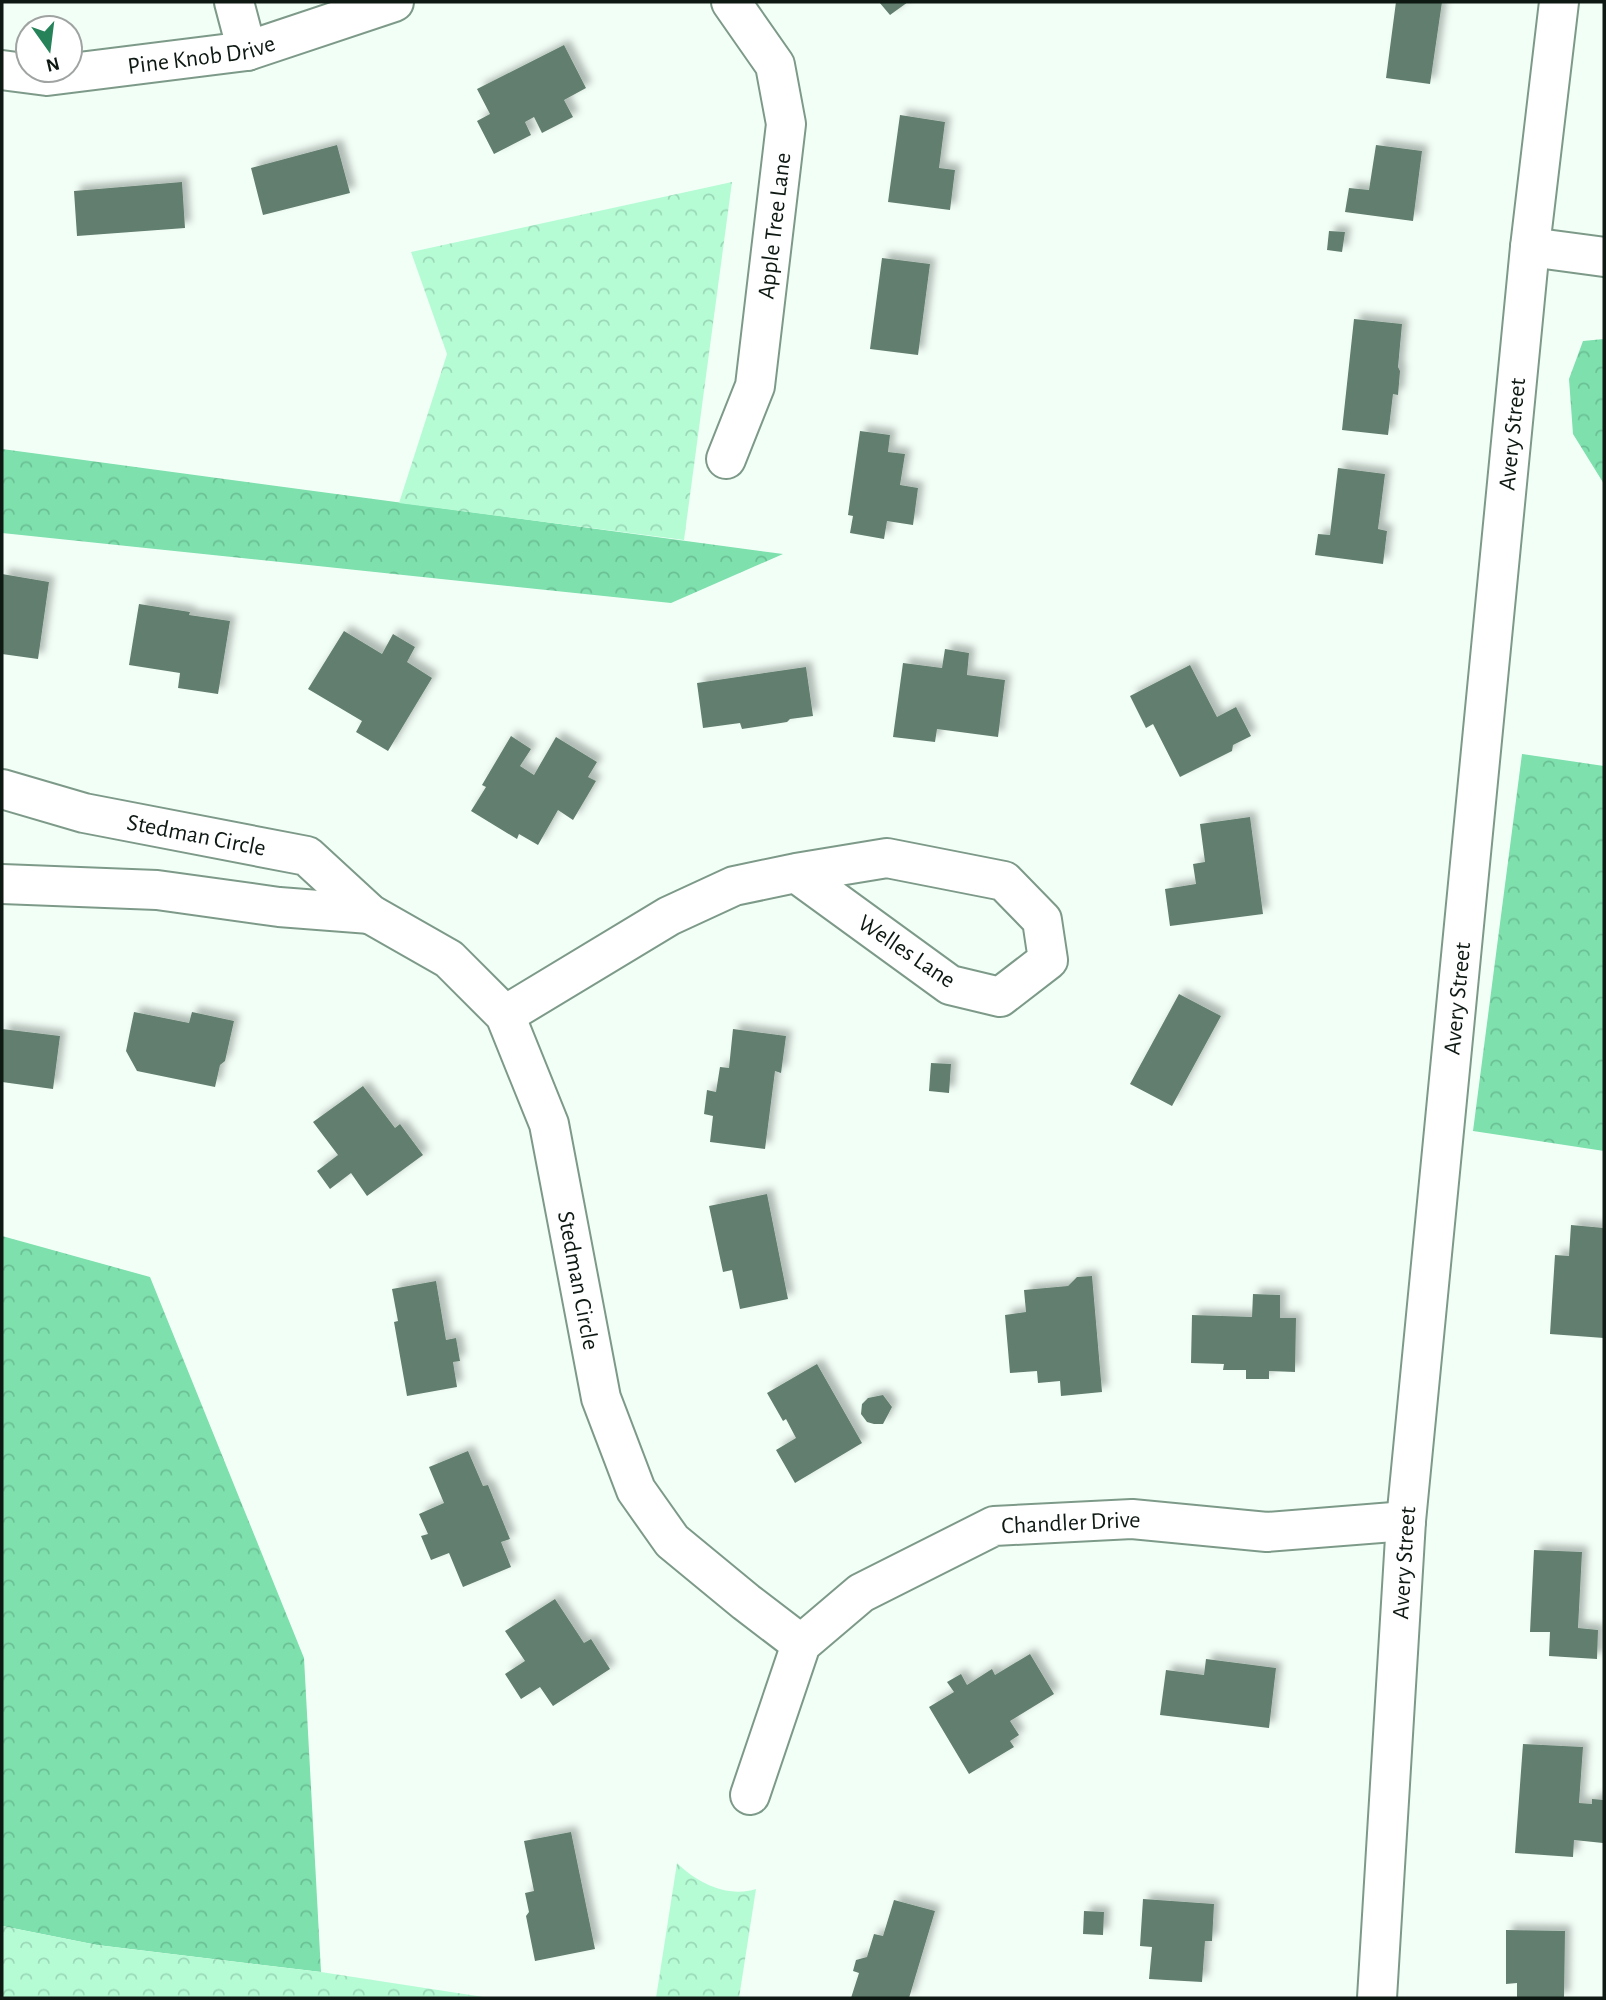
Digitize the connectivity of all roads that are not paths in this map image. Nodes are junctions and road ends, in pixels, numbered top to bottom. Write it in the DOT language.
graph roads {
  1 [pos="234,2"];
  2 [pos="394,2"];
  3 [pos="731,2"];
  4 [pos="1559,2"];
  5 [pos="247,51"];
  6 [pos="2,70"];
  7 [pos="1530,247"];
  8 [pos="1604,257"];
  9 [pos="726,459"];
  10 [pos="2,789"];
  11 [pos="796,873"];
  12 [pos="2,884"];
  13 [pos="370,914"];
  14 [pos="505,1015"];
  15 [pos="1406,1521"];
  16 [pos="801,1644"];
  17 [pos="750,1795"];
  18 [pos="1377,1998"];
  1 -- 5 [label="street"];
  2 -- 5 [label="street, Pine Knob Drive"];
  3 -- 9 [label="street, Apple Tree Lane"];
  4 -- 7 [label="street, Avery Street"];
  5 -- 6 [label="street, Pine Knob Drive"];
  7 -- 8 [label="street"];
  7 -- 15 [label="street, Avery Street"];
  10 -- 13 [label="street, Stedman Circle"];
  11 -- 11 [label="street, Welles Lane"];
  11 -- 14 [label="street, Welles Lane"];
  12 -- 13 [label="street, Stedman Circle"];
  13 -- 14 [label="street, Stedman Circle"];
  14 -- 16 [label="street, Stedman Circle"];
  15 -- 16 [label="street, Chandler Drive"];
  15 -- 18 [label="street, Avery Street"];
  16 -- 17 [label="street"];
}
